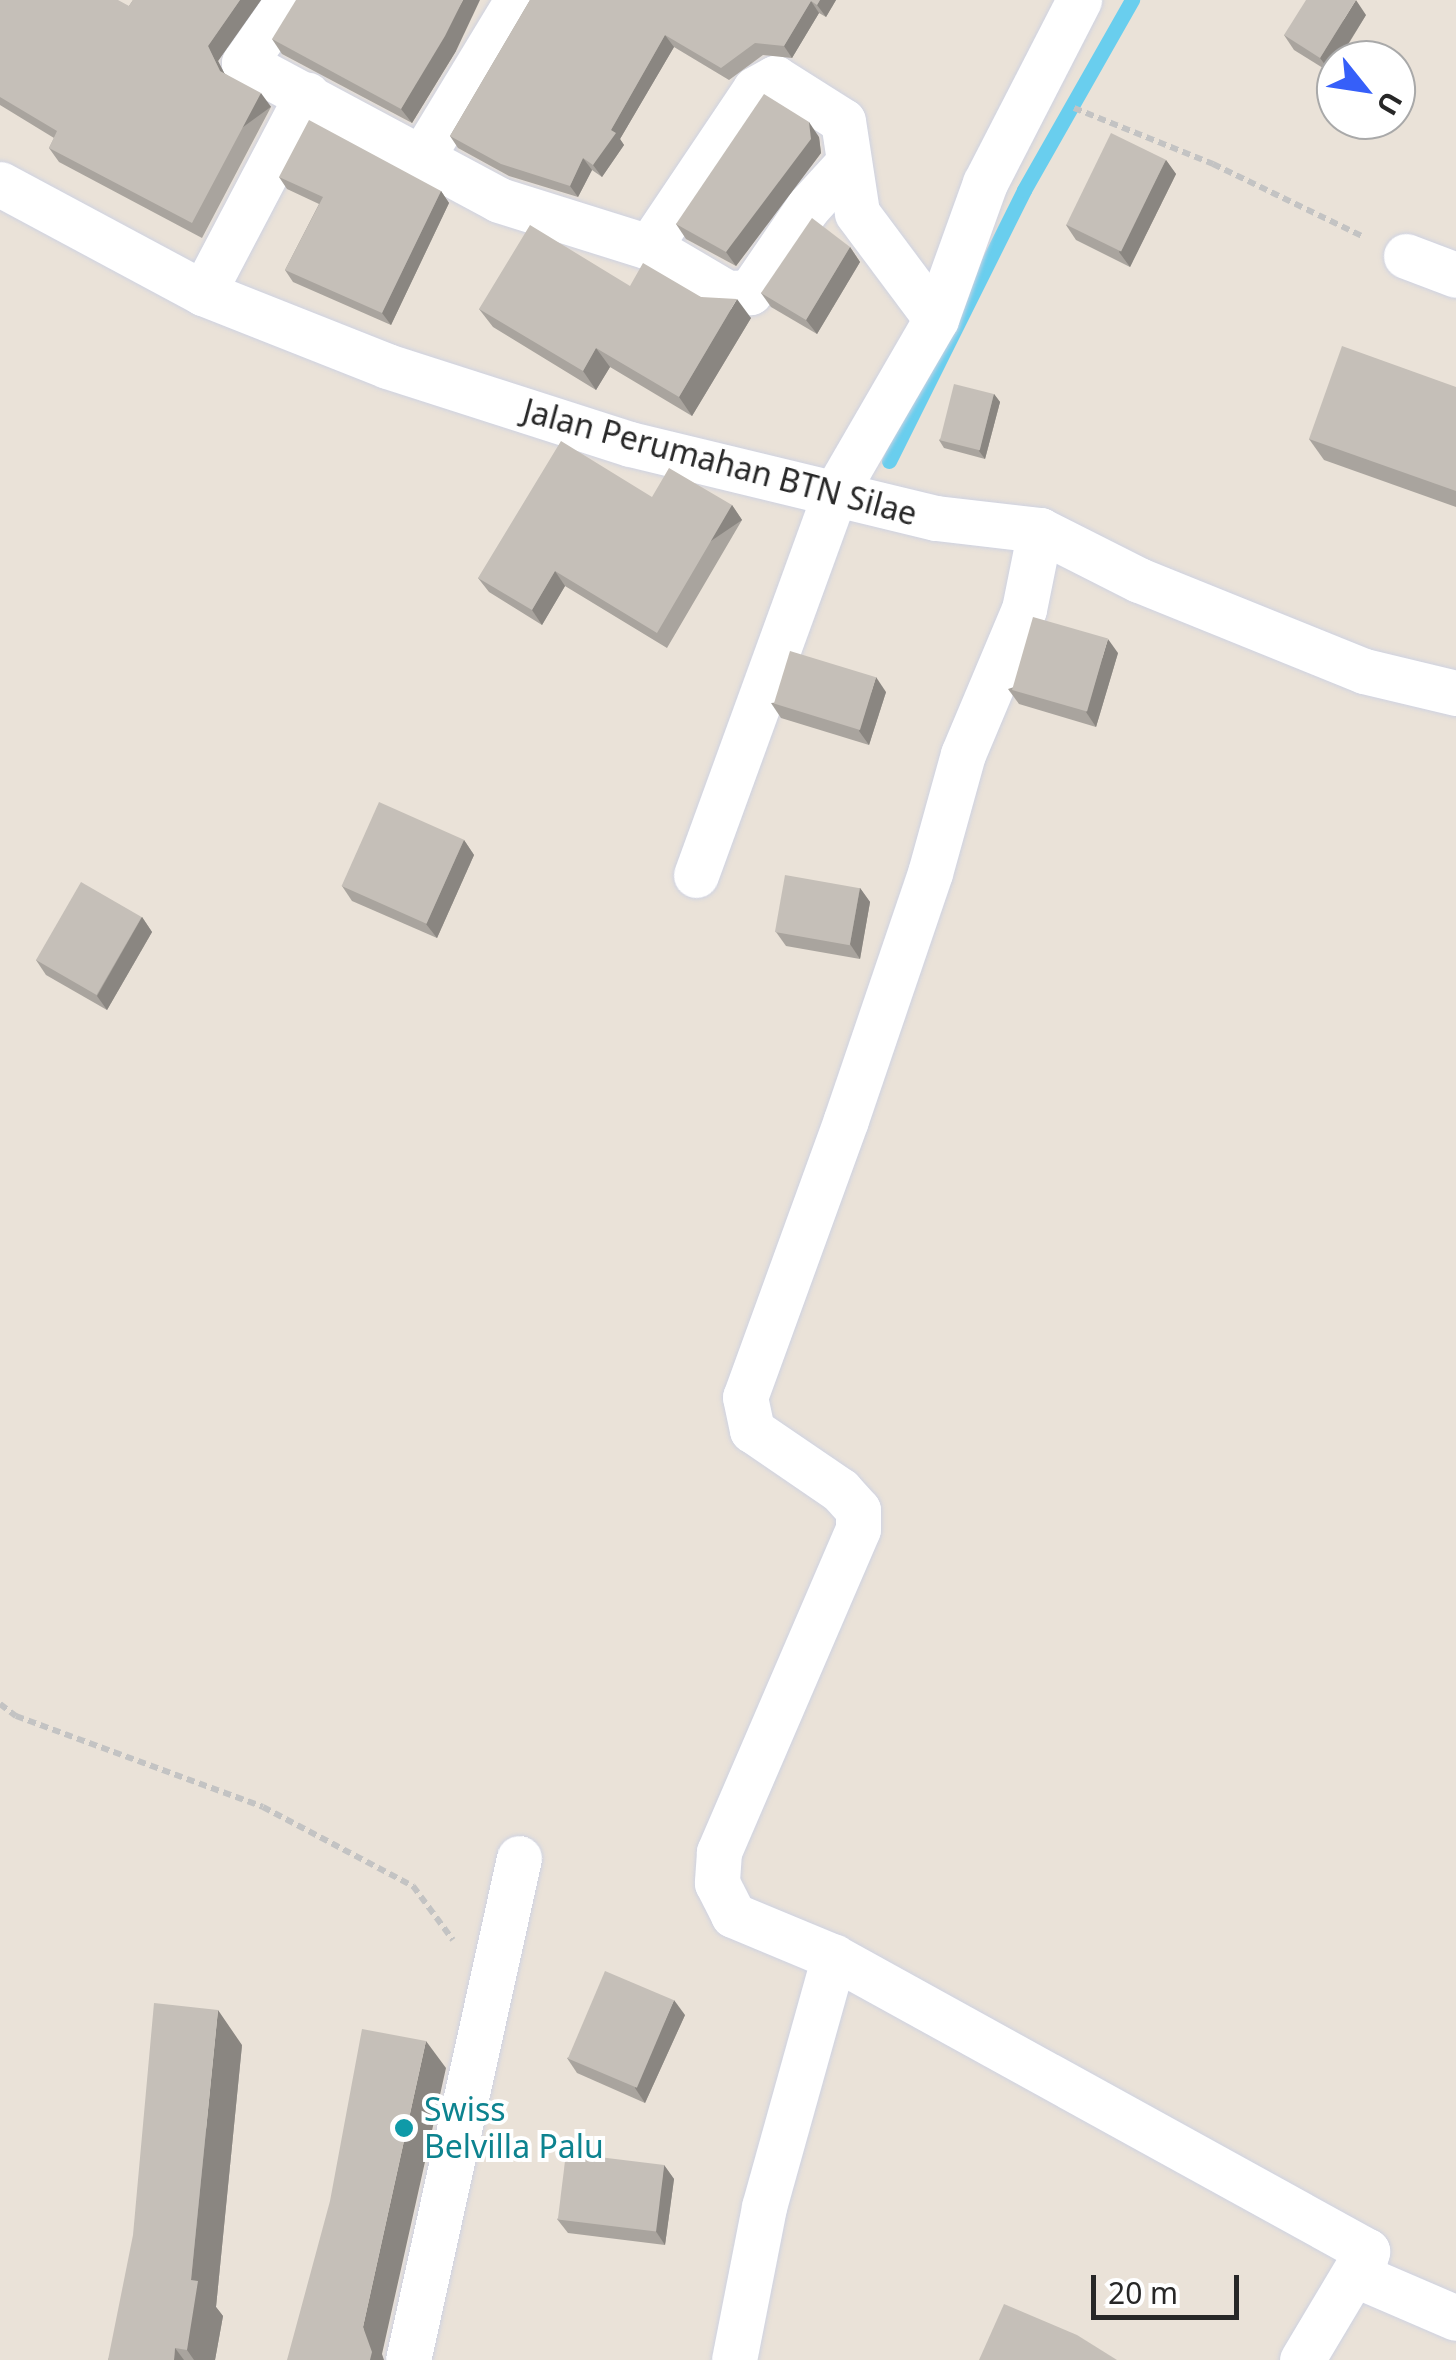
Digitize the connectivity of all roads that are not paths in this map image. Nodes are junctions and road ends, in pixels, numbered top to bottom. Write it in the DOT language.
graph roads {
  1 [pos="288,0"];
  2 [pos="516,0"];
  3 [pos="1078,0"];
  4 [pos="307,95"];
  5 [pos="422,157"];
  6 [pos="848,163"];
  7 [pos="2,189"];
  8 [pos="649,247"];
  9 [pos="1406,256"];
  10 [pos="1456,274"];
  11 [pos="203,293"];
  12 [pos="936,319"];
  13 [pos="834,495"];
  14 [pos="1040,530"];
  15 [pos="1456,693"];
  16 [pos="696,875"];
  17 [pos="519,1858"];
  18 [pos="834,1957"];
  19 [pos="1367,2251"];
  20 [pos="1456,2318"];
  21 [pos="408,2360"];
  22 [pos="734,2360"];
  23 [pos="1302,2360"];
  1 -- 4 [label="street"];
  2 -- 5 [label="street"];
  3 -- 12 [label="street"];
  4 -- 5 [label="street"];
  4 -- 11 [label="street"];
  5 -- 8 [label="street"];
  6 -- 8 [label="street"];
  6 -- 8 [label="street"];
  6 -- 12 [label="street"];
  7 -- 11 [label="street, Jalan Perumahan BTN Silae"];
  9 -- 10 [label="street"];
  11 -- 13 [label="street, Jalan Perumahan BTN Silae"];
  12 -- 13 [label="street"];
  13 -- 14 [label="street, Jalan Perumahan BTN Silae"];
  13 -- 16 [label="street"];
  14 -- 15 [label="street, Jalan Perumahan BTN Silae"];
  14 -- 18 [label="street"];
  17 -- 21 [label="street"];
  18 -- 19 [label="street"];
  18 -- 22 [label="street"];
  19 -- 20 [label="street"];
  19 -- 23 [label="street"];
}
